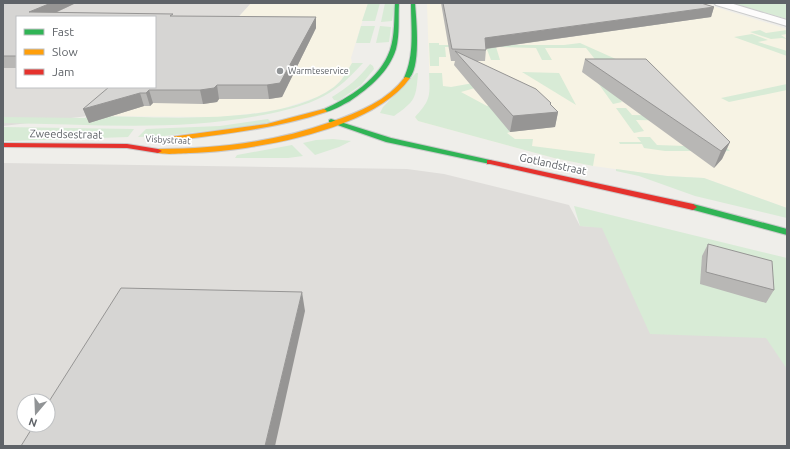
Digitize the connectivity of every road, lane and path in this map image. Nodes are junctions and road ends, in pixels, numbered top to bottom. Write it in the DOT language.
graph roads {
  1 [pos="397,3"];
  2 [pos="413,3"];
  3 [pos="720,3"];
  4 [pos="787,23"];
  5 [pos="315,115"];
  6 [pos="336,124"];
  7 [pos="3,145"];
  8 [pos="128,146"];
  9 [pos="787,232"];
  1 -- 5 [label="street, Visbystraat"];
  2 -- 6 [label="street, Visbystraat"];
  3 -- 4 [label="street"];
  5 -- 6 [label="street, Gotlandstraat"];
  5 -- 8 [label="street, Visbystraat"];
  6 -- 8 [label="street, Visbystraat"];
  6 -- 9 [label="street, Gotlandstraat"];
  7 -- 8 [label="street, Zweedsestraat"];
}
